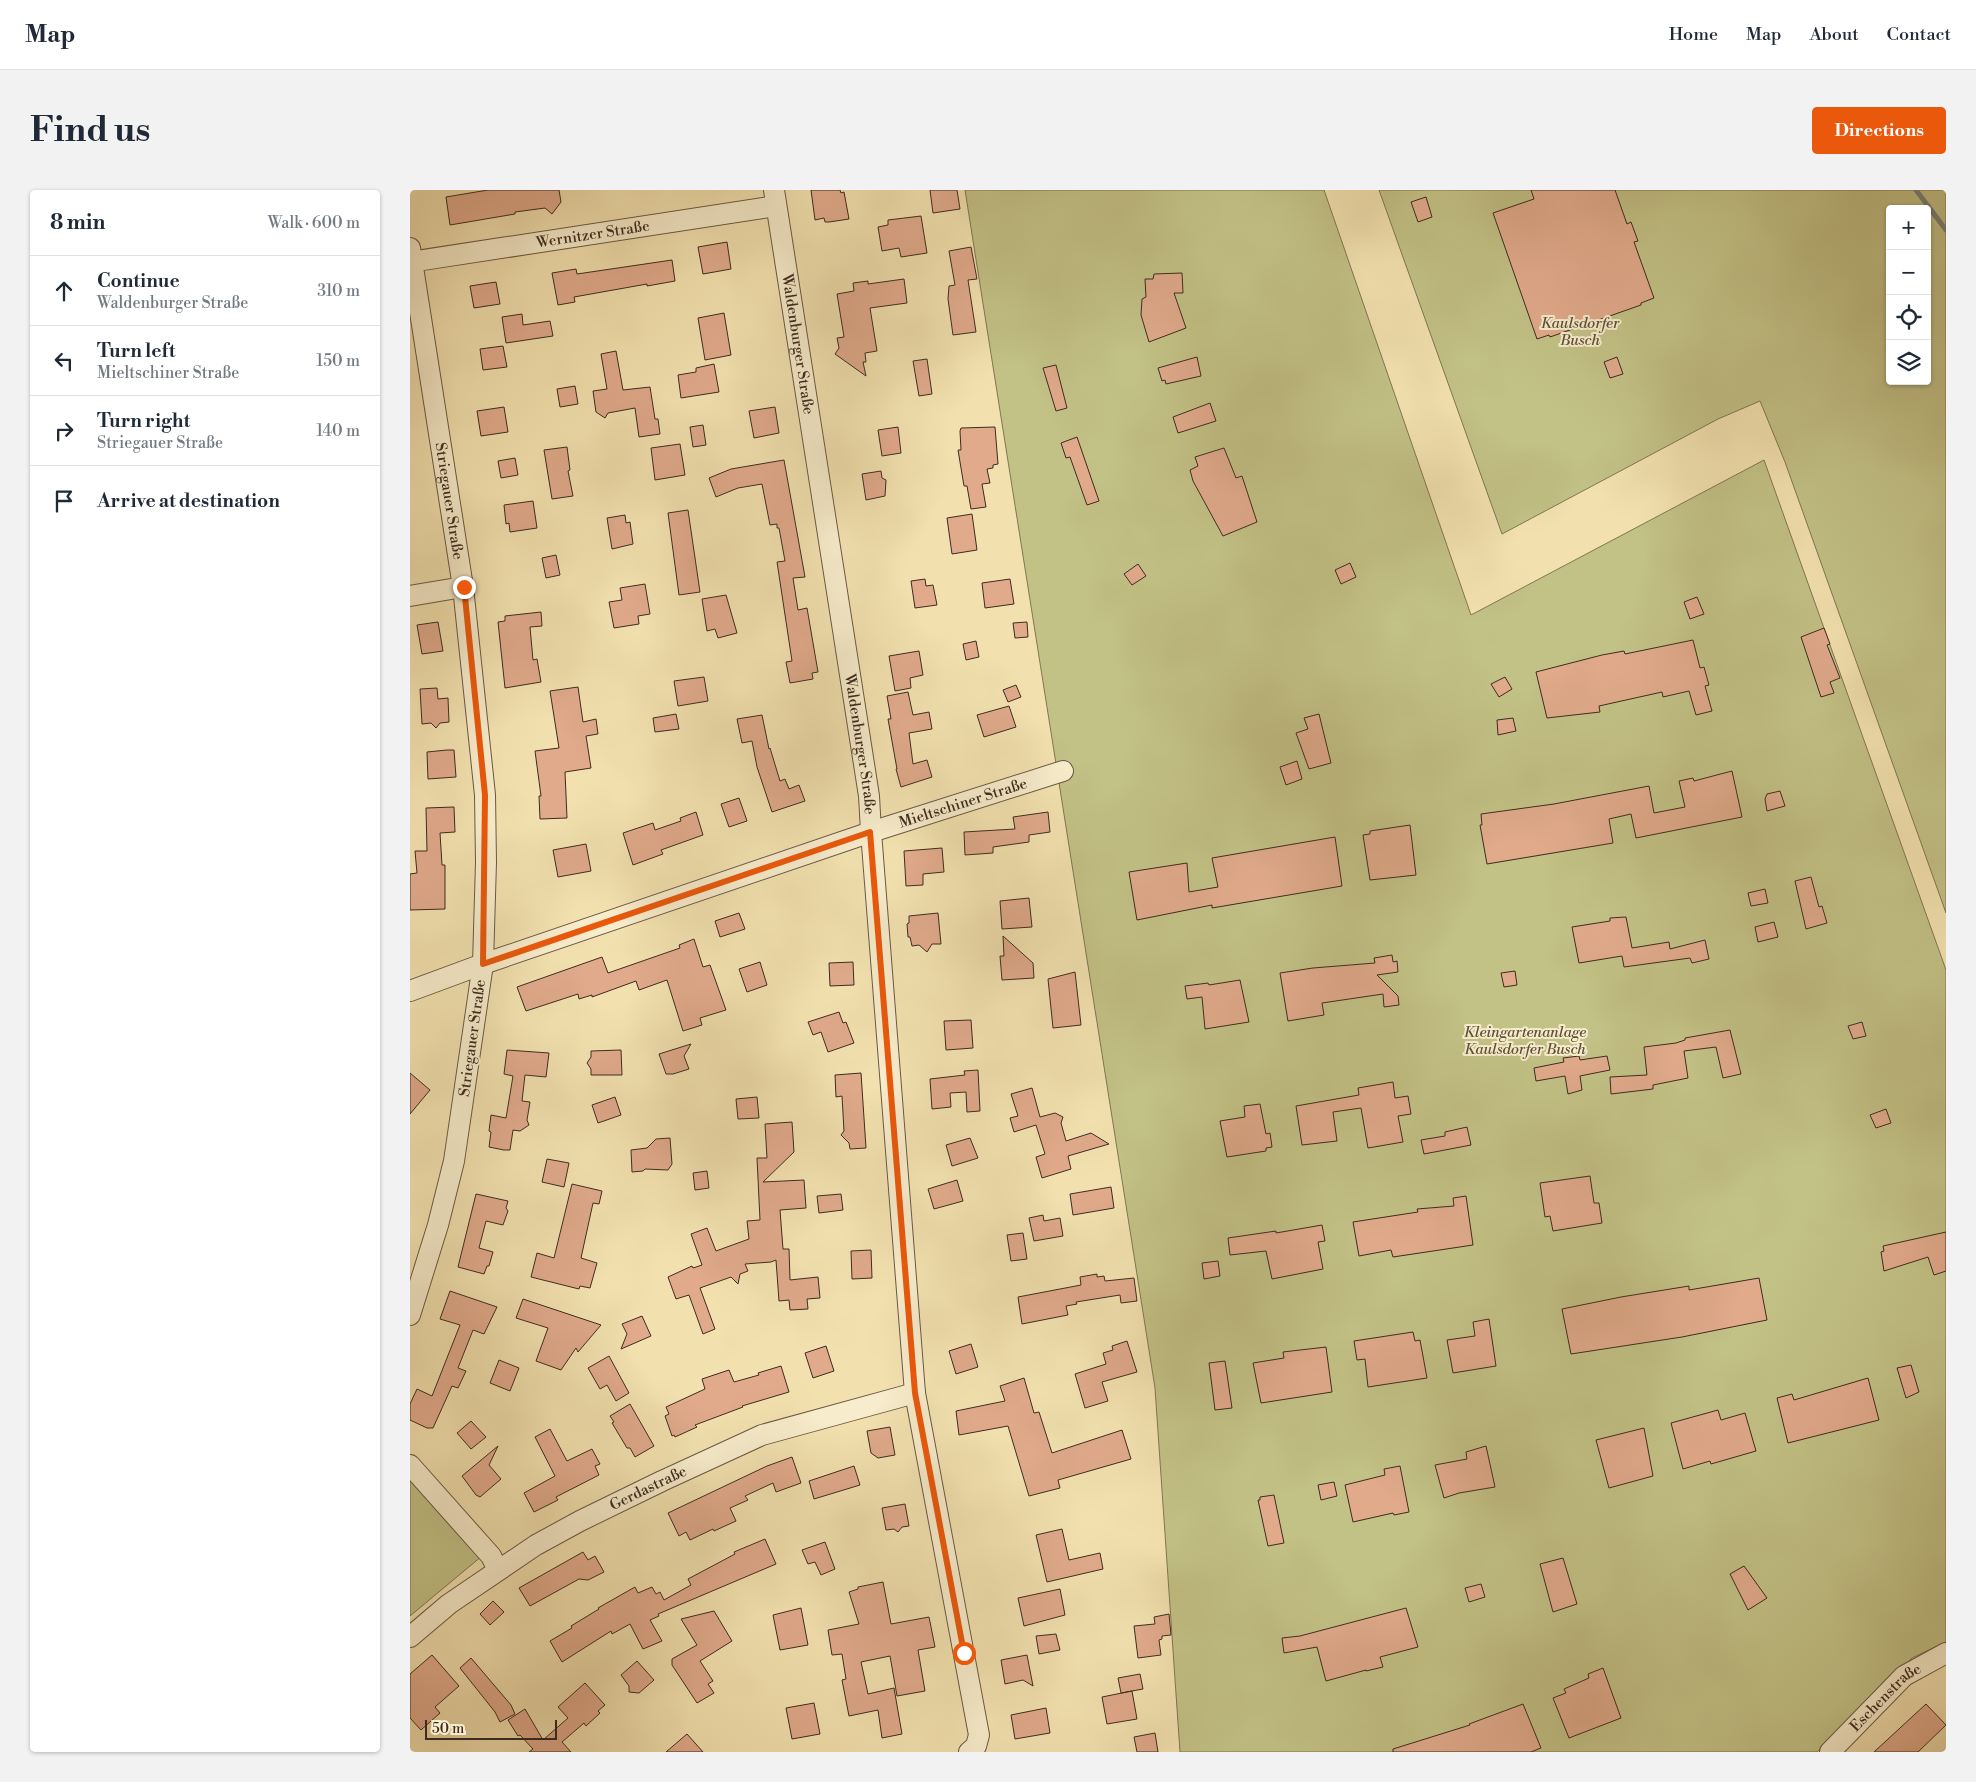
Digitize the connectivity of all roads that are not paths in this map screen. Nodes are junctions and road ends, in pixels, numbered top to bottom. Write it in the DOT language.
graph roads {
  1 [pos="775,198"];
  2 [pos="411,257"];
  3 [pos="464,587"];
  4 [pos="410,596"];
  5 [pos="1062,771"];
  6 [pos="870,832"];
  7 [pos="483,964"];
  8 [pos="410,991"];
  9 [pos="410,1315"];
  10 [pos="915,1393"];
  11 [pos="410,1465"];
  12 [pos="498,1570"];
  13 [pos="410,1637"];
  14 [pos="1946,1653"];
  15 [pos="972,1749"];
  16 [pos="1830,1752"];
  1 -- 2 [label="street, Wernitzer Straße"];
  1 -- 6 [label="street, Waldenburger Straße"];
  2 -- 3 [label="street, Striegauer Straße"];
  3 -- 4 [label="street"];
  3 -- 7 [label="street, Striegauer Straße"];
  5 -- 6 [label="street, Mieltschiner Straße"];
  6 -- 7 [label="street, Mieltschiner Straße"];
  6 -- 10 [label="street, Waldenburger Straße"];
  7 -- 8 [label="street, Mieltschiner Straße"];
  7 -- 9 [label="street, Striegauer Straße"];
  10 -- 12 [label="street, Gerdastraße"];
  10 -- 15 [label="street, Waldenburger Straße"];
  11 -- 12 [label="street"];
  12 -- 13 [label="street, Gerdastraße"];
  14 -- 16 [label="street, Eschenstraße"];
}
